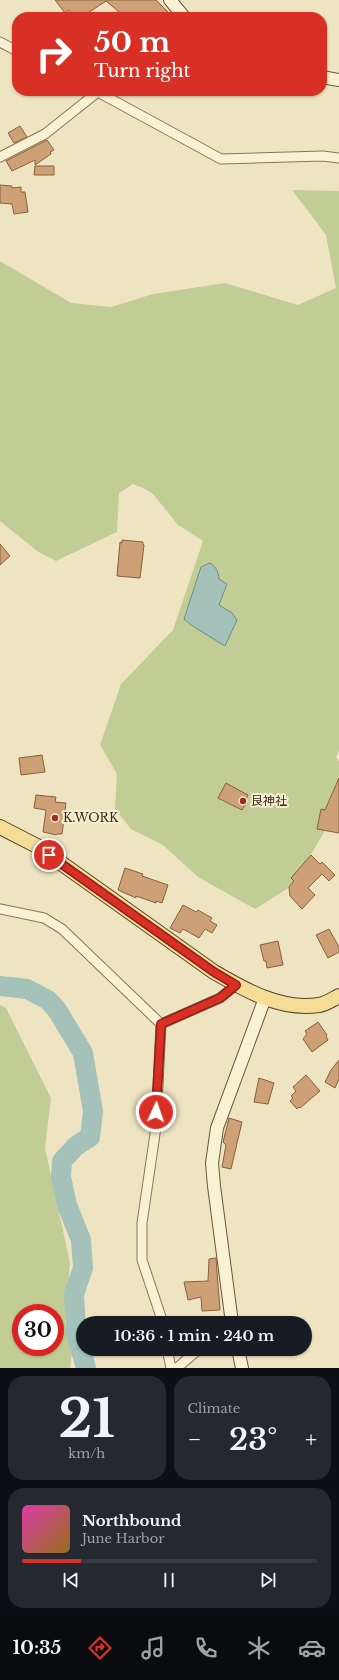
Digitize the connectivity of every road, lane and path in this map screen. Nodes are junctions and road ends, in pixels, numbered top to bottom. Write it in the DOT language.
graph roads {
  1 [pos="170,0"];
  2 [pos="180,12"];
  3 [pos="0,42"];
  4 [pos="12,48"];
  5 [pos="327,78"];
  6 [pos="339,80"];
  7 [pos="92,96"];
  8 [pos="107,96"];
  9 [pos="0,157"];
  10 [pos="339,158"];
  11 [pos="0,827"];
  12 [pos="0,909"];
  13 [pos="236,985"];
  14 [pos="339,996"];
  15 [pos="265,998"];
  16 [pos="161,1024"];
  17 [pos="161,1316"];
  18 [pos="231,1316"];
  19 [pos="168,1356"];
  20 [pos="191,1356"];
  21 [pos="239,1356"];
  22 [pos="171,1368"];
  23 [pos="176,1368"];
  24 [pos="242,1368"];
  1 -- 2 [label="street"];
  3 -- 4 [label="street"];
  5 -- 6 [label="street"];
  7 -- 9 [label="street"];
  8 -- 10 [label="street"];
  11 -- 13 [label="main road"];
  12 -- 16 [label="street"];
  13 -- 15 [label="main road"];
  13 -- 16 [label="street"];
  14 -- 15 [label="main road"];
  15 -- 18 [label="street"];
  16 -- 17 [label="street"];
  19 -- 22 [label="street"];
  20 -- 23 [label="street"];
  21 -- 24 [label="street"];
}
